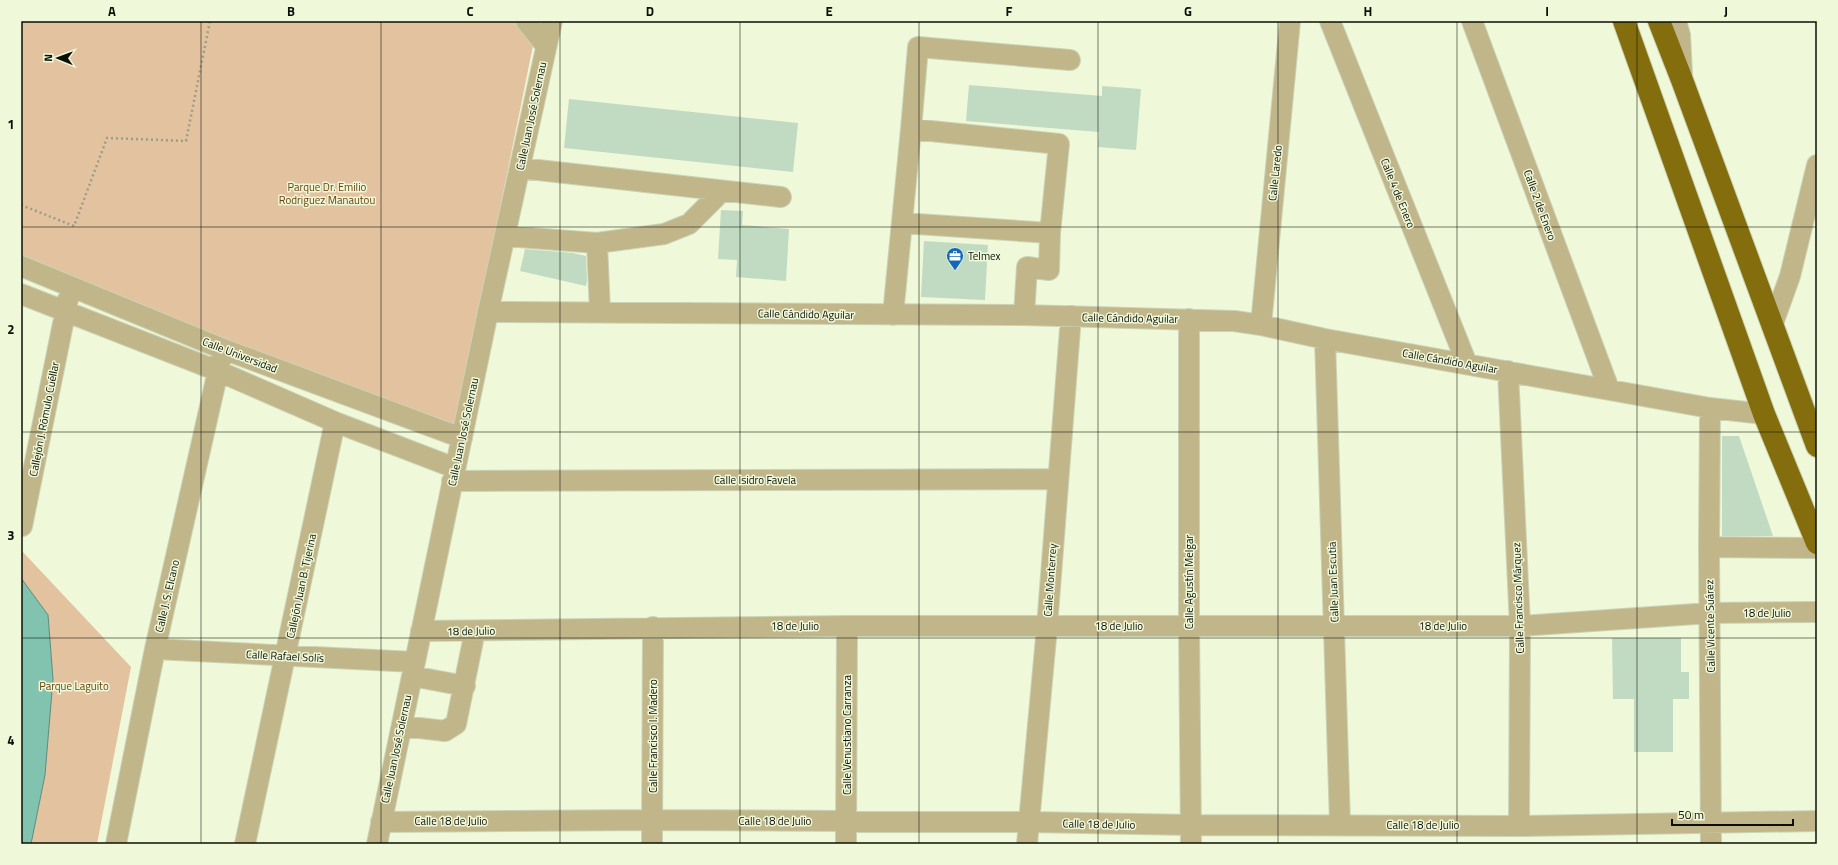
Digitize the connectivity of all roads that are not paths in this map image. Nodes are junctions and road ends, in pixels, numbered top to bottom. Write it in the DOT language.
graph roads {
  1 [pos="526,21"];
  2 [pos="552,21"];
  3 [pos="1290,21"];
  4 [pos="1330,21"];
  5 [pos="1472,21"];
  6 [pos="1624,21"];
  7 [pos="1659,21"];
  8 [pos="1679,26"];
  9 [pos="546,46"];
  10 [pos="1070,60"];
  11 [pos="1682,80"];
  12 [pos="911,129"];
  13 [pos="520,168"];
  14 [pos="1817,169"];
  15 [pos="722,192"];
  16 [pos="781,197"];
  17 [pos="902,223"];
  18 [pos="1050,233"];
  19 [pos="505,236"];
  20 [pos="597,243"];
  21 [pos="21,266"];
  22 [pos="71,287"];
  23 [pos="21,294"];
  24 [pos="66,312"];
  25 [pos="488,312"];
  26 [pos="600,312"];
  27 [pos="893,315"];
  28 [pos="1024,315"];
  29 [pos="1071,316"];
  30 [pos="1189,320"];
  31 [pos="1260,325"];
  32 [pos="1772,326"];
  33 [pos="1325,339"];
  34 [pos="223,349"];
  35 [pos="1467,364"];
  36 [pos="218,371"];
  37 [pos="1508,371"];
  38 [pos="1609,389"];
  39 [pos="1710,408"];
  40 [pos="1764,414"];
  41 [pos="335,422"];
  42 [pos="1814,435"];
  43 [pos="462,438"];
  44 [pos="454,474"];
  45 [pos="1058,479"];
  46 [pos="22,526"];
  47 [pos="1817,543"];
  48 [pos="1709,547"];
  49 [pos="1817,548"];
  50 [pos="1817,612"];
  51 [pos="1710,613"];
  52 [pos="848,626"];
  53 [pos="1189,626"];
  54 [pos="1334,626"];
  55 [pos="1520,626"];
  56 [pos="1047,627"];
  57 [pos="653,628"];
  58 [pos="421,631"];
  59 [pos="475,631"];
  60 [pos="155,649"];
  61 [pos="286,656"];
  62 [pos="413,669"];
  63 [pos="465,686"];
  64 [pos="402,726"];
  65 [pos="652,820"];
  66 [pos="846,821"];
  67 [pos="1817,821"];
  68 [pos="381,822"];
  69 [pos="1030,822"];
  70 [pos="1711,823"];
  71 [pos="1340,824"];
  72 [pos="1519,826"];
  73 [pos="1191,835"];
  74 [pos="116,844"];
  75 [pos="245,844"];
  76 [pos="376,844"];
  77 [pos="652,844"];
  78 [pos="846,844"];
  79 [pos="1027,844"];
  80 [pos="1711,844"];
  1 -- 9 [label="street"];
  2 -- 9 [label="street, Calle Juan José Solernau"];
  3 -- 31 [label="street, Calle Laredo"];
  4 -- 35 [label="street, Calle 4 de Enero"];
  5 -- 38 [label="street, Calle 2 de Enero"];
  6 -- 40 [label="highway"];
  7 -- 11 [label="highway"];
  8 -- 11 [label="street"];
  9 -- 13 [label="street, Calle Juan José Solernau"];
  10 -- 12 [label="street"];
  11 -- 32 [label="highway"];
  12 -- 17 [label="street"];
  12 -- 18 [label="street"];
  13 -- 15 [label="street"];
  13 -- 19 [label="street, Calle Juan José Solernau"];
  14 -- 32 [label="street"];
  15 -- 16 [label="street"];
  15 -- 20 [label="street"];
  17 -- 18 [label="street"];
  17 -- 27 [label="street"];
  18 -- 28 [label="street"];
  19 -- 20 [label="street"];
  19 -- 25 [label="street, Calle Juan José Solernau"];
  20 -- 26 [label="street"];
  21 -- 22 [label="street, Calle Universidad"];
  22 -- 24 [label="street, Callejón J. Rómulo Cuéllar"];
  22 -- 34 [label="street, Calle Universidad"];
  23 -- 24 [label="street, Calle Universidad"];
  24 -- 36 [label="street, Calle Universidad"];
  24 -- 46 [label="street, Callejón J. Rómulo Cuéllar"];
  25 -- 26 [label="street, Calle Cándido Aguilar"];
  25 -- 43 [label="street, Calle Juan José Solernau"];
  26 -- 27 [label="street, Calle Cándido Aguilar"];
  27 -- 28 [label="street, Calle Cándido Aguilar"];
  28 -- 29 [label="street, Calle Cándido Aguilar"];
  29 -- 30 [label="street, Calle Cándido Aguilar"];
  29 -- 45 [label="street, Calle Monterrey"];
  30 -- 31 [label="street, Calle Cándido Aguilar"];
  30 -- 53 [label="street, Calle Agustín Melgar"];
  31 -- 33 [label="street, Calle Cándido Aguilar"];
  32 -- 42 [label="highway"];
  33 -- 35 [label="street, Calle Cándido Aguilar"];
  33 -- 54 [label="street, Calle Juan Escutia"];
  34 -- 36 [label="street, Calle J. S. Elcano"];
  34 -- 43 [label="street, Calle Universidad"];
  35 -- 37 [label="street, Calle Cándido Aguilar"];
  36 -- 41 [label="street, Calle Universidad"];
  36 -- 60 [label="street, Calle J. S. Elcano"];
  37 -- 38 [label="street, Calle Cándido Aguilar"];
  37 -- 55 [label="street, Calle Francisco Márquez"];
  38 -- 39 [label="street, Calle Cándido Aguilar"];
  39 -- 40 [label="street, Calle Cándido Aguilar"];
  39 -- 48 [label="street, Calle Vicente Suárez"];
  40 -- 47 [label="highway"];
  41 -- 44 [label="street, Calle Universidad"];
  41 -- 61 [label="street, Callejón Juan B. Tijerina"];
  43 -- 44 [label="street, Calle Juan José Solernau"];
  44 -- 45 [label="street, Calle Isidro Favela"];
  44 -- 58 [label="street, Calle Juan José Solernau"];
  45 -- 56 [label="street, Calle Monterrey"];
  48 -- 49 [label="street"];
  48 -- 51 [label="street, Calle Vicente Suárez"];
  50 -- 51 [label="street, 18 de Julio"];
  51 -- 55 [label="street, 18 de Julio"];
  51 -- 70 [label="street, Calle Vicente Suárez"];
  52 -- 56 [label="street, 18 de Julio"];
  52 -- 57 [label="street, 18 de Julio"];
  52 -- 66 [label="street, Calle Venustiano Carranza"];
  53 -- 54 [label="street, 18 de Julio"];
  53 -- 56 [label="street, 18 de Julio"];
  53 -- 73 [label="street, Calle Agustín Melgar"];
  54 -- 55 [label="street, 18 de Julio"];
  54 -- 71 [label="street, Calle Juan Escutia"];
  55 -- 72 [label="street, Calle Francisco Márquez"];
  56 -- 69 [label="street, Calle Monterrey"];
  57 -- 59 [label="street, 18 de Julio"];
  57 -- 65 [label="street, Calle Francisco I. Madero"];
  58 -- 59 [label="street, 18 de Julio"];
  58 -- 62 [label="street, Calle Juan José Solernau"];
  59 -- 63 [label="street"];
  60 -- 61 [label="street, Calle Rafael Solís"];
  60 -- 74 [label="street, Calle J. S. Elcano"];
  61 -- 62 [label="street, Calle Rafael Solís"];
  61 -- 75 [label="street, Callejón Juan B. Tijerina"];
  62 -- 63 [label="street, Calle Rafael Solís"];
  62 -- 64 [label="street, Calle Juan José Solernau"];
  63 -- 64 [label="street"];
  64 -- 68 [label="street, Calle Juan José Solernau"];
  65 -- 66 [label="street, Calle 18 de Julio"];
  65 -- 68 [label="street, Calle 18 de Julio"];
  65 -- 77 [label="street, Calle Francisco I. Madero"];
  66 -- 69 [label="street, Calle 18 de Julio"];
  66 -- 78 [label="street, Calle Venustiano Carranza"];
  67 -- 70 [label="street, Calle 18 de Julio"];
  68 -- 76 [label="street, Calle Juan José Solernau"];
  69 -- 73 [label="street, Calle 18 de Julio"];
  69 -- 79 [label="street, Calle Monterrey"];
  70 -- 72 [label="street, Calle 18 de Julio"];
  70 -- 80 [label="street, Calle Vicente Suárez"];
  71 -- 72 [label="street, Calle 18 de Julio"];
  71 -- 73 [label="street, Calle 18 de Julio"];
}
